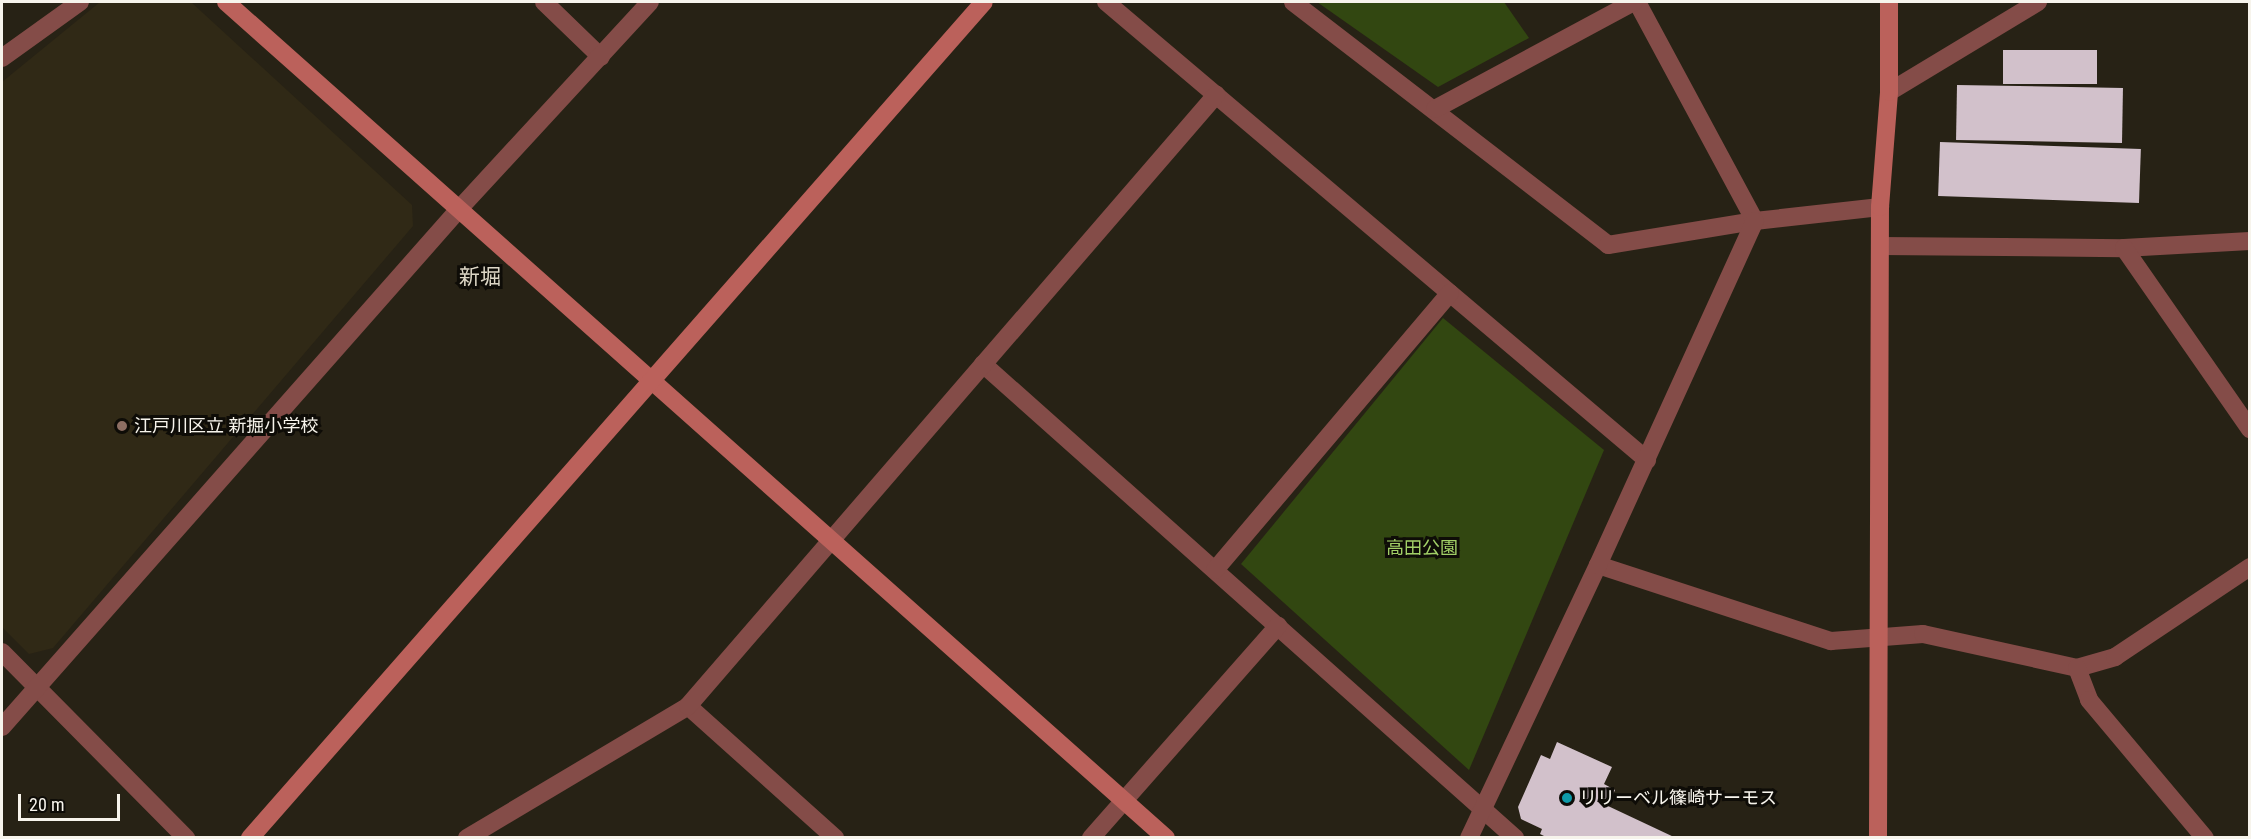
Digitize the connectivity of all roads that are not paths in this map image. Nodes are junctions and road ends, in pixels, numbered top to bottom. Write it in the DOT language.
graph roads {
  1 [pos="80,2"];
  2 [pos="226,2"];
  3 [pos="544,2"];
  4 [pos="650,2"];
  5 [pos="984,2"];
  6 [pos="1107,2"];
  7 [pos="1293,2"];
  8 [pos="1635,2"];
  9 [pos="1888,2"];
  10 [pos="2038,2"];
  11 [pos="602,57"];
  12 [pos="2,58"];
  13 [pos="1889,92"];
  14 [pos="1216,95"];
  15 [pos="1434,109"];
  16 [pos="1880,207"];
  17 [pos="460,208"];
  18 [pos="1755,221"];
  19 [pos="2250,241"];
  20 [pos="1880,246"];
  21 [pos="2124,248"];
  22 [pos="1450,293"];
  23 [pos="983,364"];
  24 [pos="653,380"];
  25 [pos="2250,429"];
  26 [pos="1647,460"];
  27 [pos="831,541"];
  28 [pos="1598,565"];
  29 [pos="2250,567"];
  30 [pos="1215,570"];
  31 [pos="1278,626"];
  32 [pos="1878,638"];
  33 [pos="2,652"];
  34 [pos="2077,668"];
  35 [pos="37,687"];
  36 [pos="688,706"];
  37 [pos="2,727"];
  38 [pos="1125,799"];
  39 [pos="1483,809"];
  40 [pos="186,837"];
  41 [pos="250,837"];
  42 [pos="467,837"];
  43 [pos="835,837"];
  44 [pos="1091,837"];
  45 [pos="1166,837"];
  46 [pos="1468,837"];
  47 [pos="1515,837"];
  48 [pos="1878,837"];
  49 [pos="2205,837"];
  1 -- 12 [label="street"];
  2 -- 17 [label="street"];
  3 -- 11 [label="street"];
  4 -- 11 [label="street"];
  5 -- 24 [label="street"];
  6 -- 14 [label="street"];
  7 -- 15 [label="street"];
  8 -- 15 [label="street"];
  8 -- 18 [label="street"];
  9 -- 13 [label="street"];
  10 -- 13 [label="street"];
  11 -- 17 [label="street"];
  13 -- 16 [label="street"];
  14 -- 22 [label="street"];
  14 -- 23 [label="street"];
  15 -- 18 [label="street"];
  16 -- 18 [label="street"];
  16 -- 20 [label="street"];
  17 -- 24 [label="street"];
  17 -- 35 [label="street"];
  18 -- 26 [label="street"];
  19 -- 21 [label="street"];
  20 -- 21 [label="street"];
  20 -- 32 [label="street"];
  21 -- 25 [label="street"];
  22 -- 26 [label="street"];
  22 -- 30 [label="street"];
  23 -- 27 [label="street"];
  23 -- 30 [label="street"];
  24 -- 27 [label="street"];
  24 -- 41 [label="street"];
  26 -- 28 [label="street"];
  27 -- 36 [label="street"];
  27 -- 38 [label="street"];
  28 -- 32 [label="street"];
  28 -- 39 [label="street"];
  29 -- 34 [label="street"];
  30 -- 31 [label="street"];
  31 -- 38 [label="street"];
  31 -- 39 [label="street"];
  32 -- 34 [label="street"];
  32 -- 48 [label="street"];
  33 -- 35 [label="street"];
  34 -- 49 [label="street"];
  35 -- 37 [label="street"];
  35 -- 40 [label="street"];
  36 -- 42 [label="street"];
  36 -- 43 [label="street"];
  38 -- 44 [label="street"];
  38 -- 45 [label="street"];
  39 -- 46 [label="street"];
  39 -- 47 [label="street"];
}
